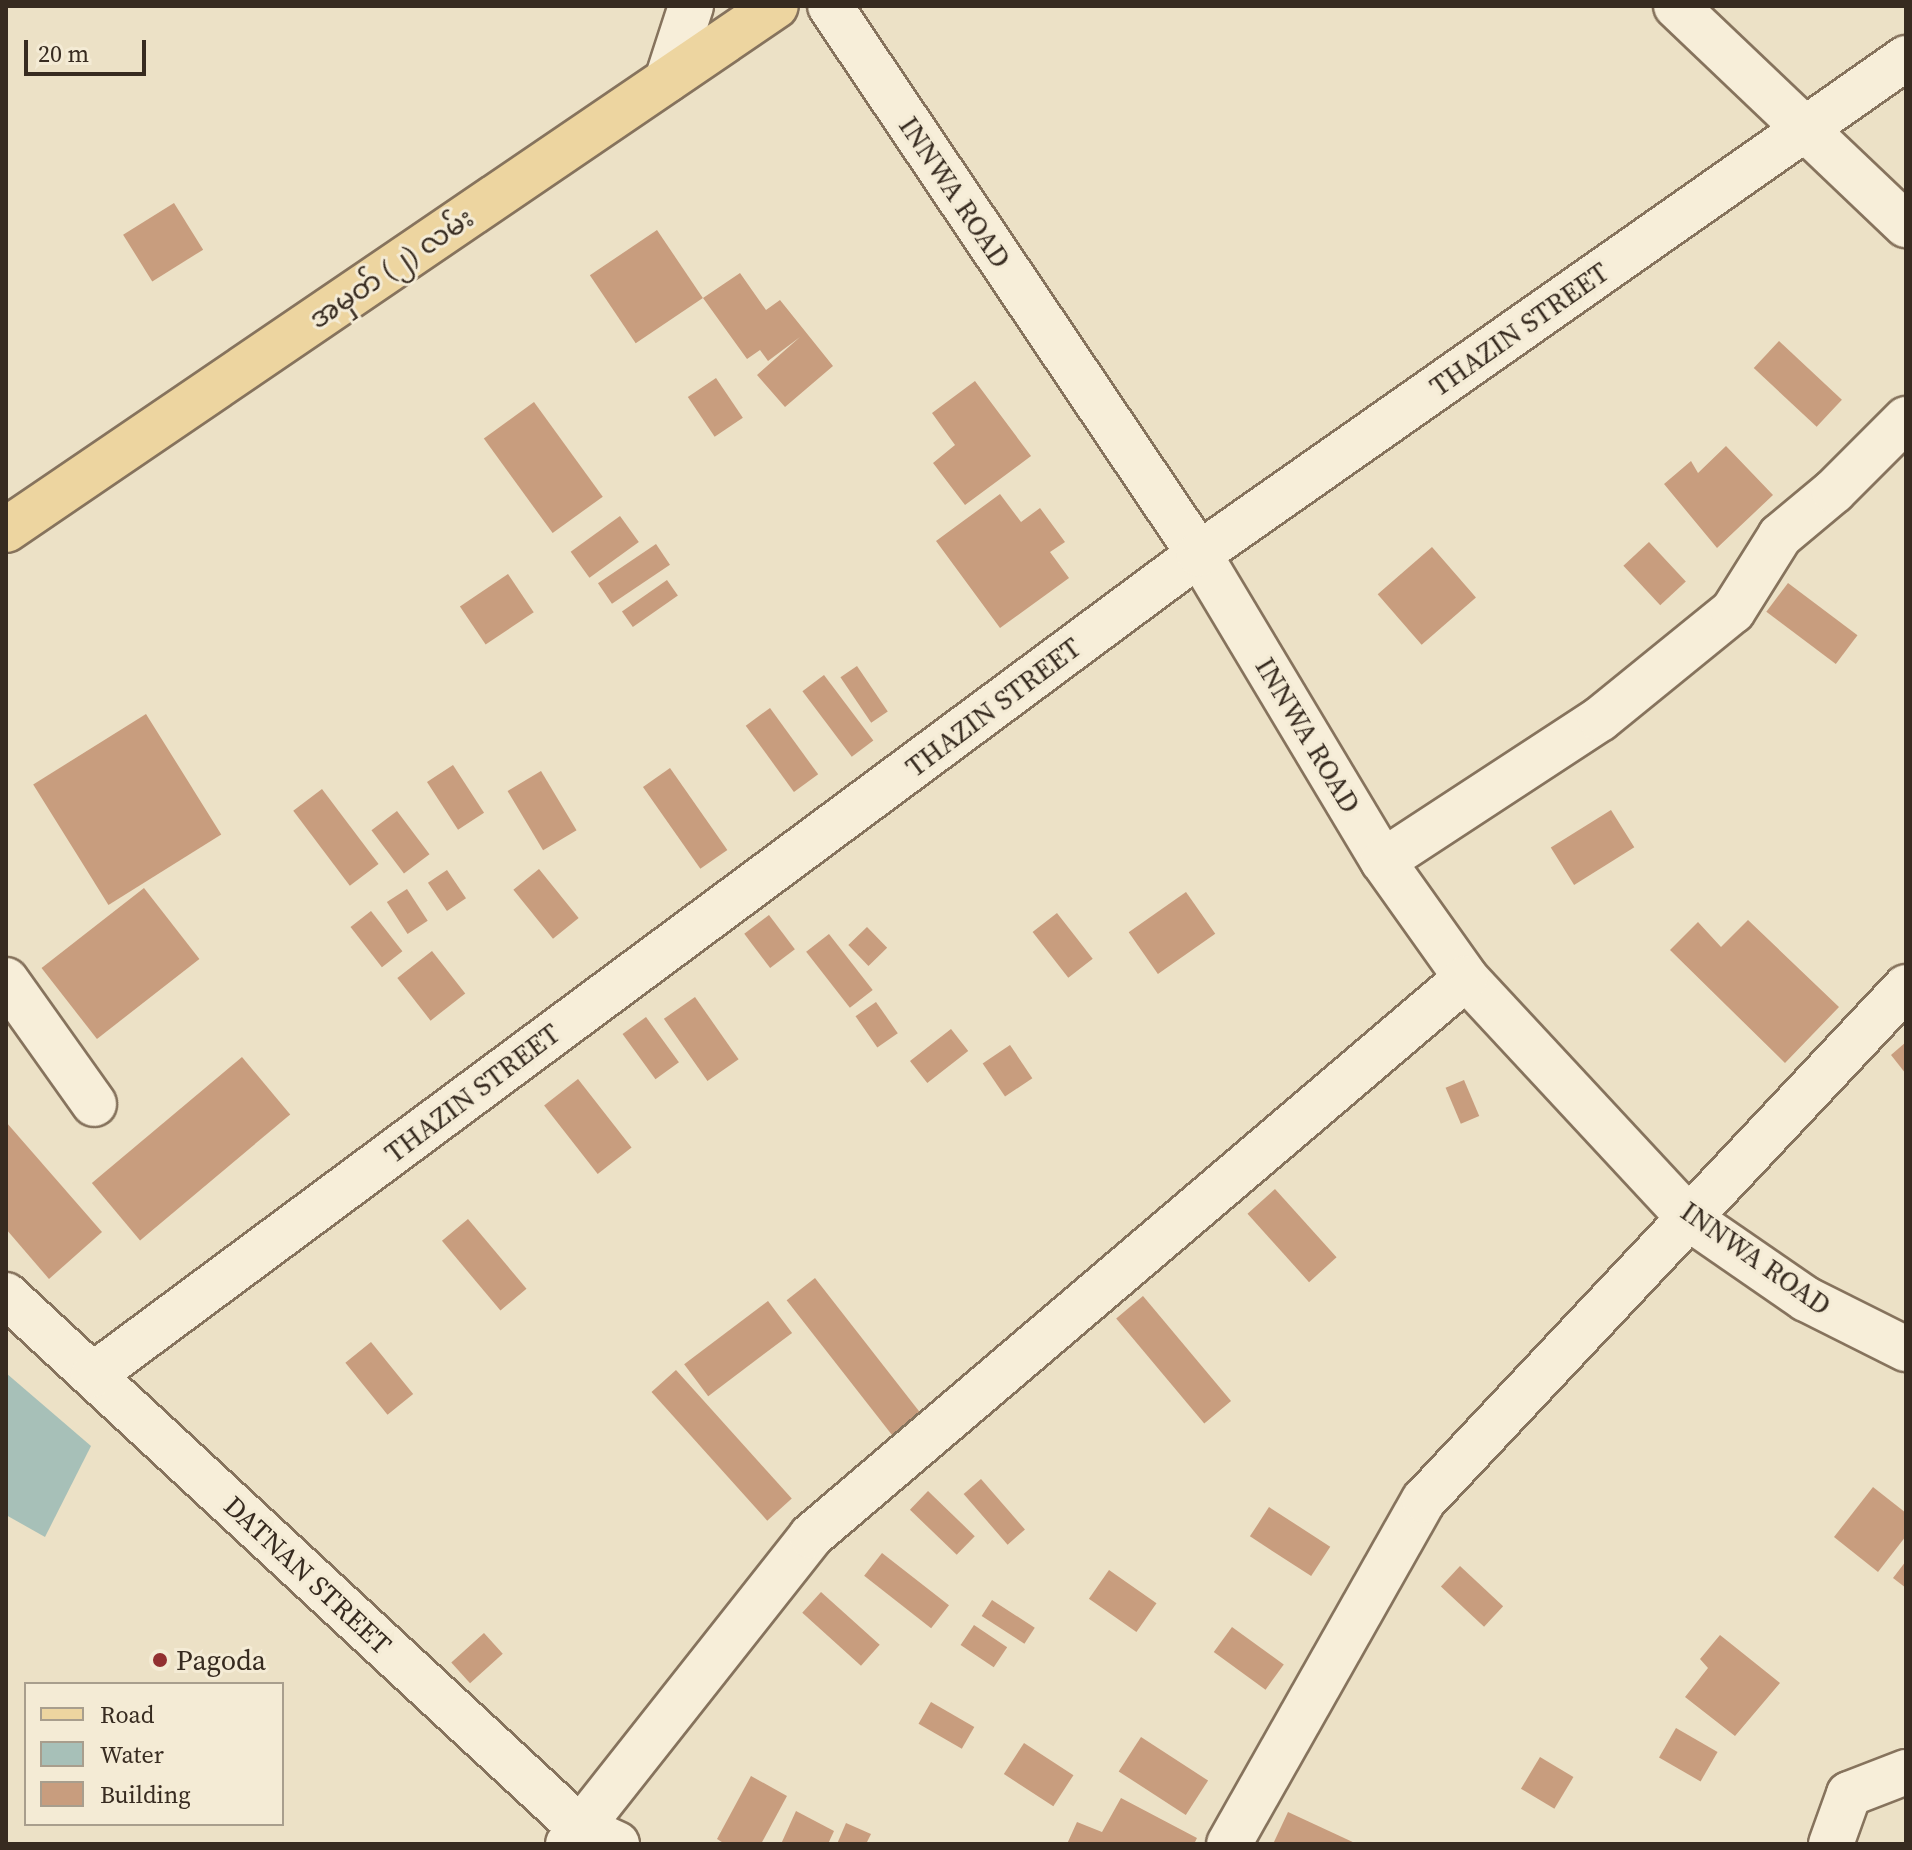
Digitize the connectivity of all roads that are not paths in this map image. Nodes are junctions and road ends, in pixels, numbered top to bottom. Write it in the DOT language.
graph roads {
  1 [pos="691,6"];
  2 [pos="776,6"];
  3 [pos="830,6"];
  4 [pos="1676,6"];
  5 [pos="1906,58"];
  6 [pos="667,80"];
  7 [pos="1804,128"];
  8 [pos="1906,225"];
  9 [pos="1906,419"];
  10 [pos="6,530"];
  11 [pos="1199,554"];
  12 [pos="1383,861"];
  13 [pos="1466,978"];
  14 [pos="6,980"];
  15 [pos="1906,987"];
  16 [pos="94,1104"];
  17 [pos="1690,1219"];
  18 [pos="6,1295"];
  19 [pos="1906,1349"];
  20 [pos="93,1375"];
  21 [pos="1906,1772"];
  22 [pos="573,1835"];
  23 [pos="617,1844"];
  24 [pos="1229,1844"];
  25 [pos="1831,1844"];
  1 -- 6 [label="street"];
  2 -- 6 [label="main road, အမှတ် (၂) လမ်း"];
  3 -- 11 [label="street, INNWA ROAD"];
  4 -- 7 [label="street"];
  5 -- 7 [label="street, THAZIN STREET"];
  6 -- 10 [label="main road, အမှတ် (၂) လမ်း"];
  7 -- 8 [label="street"];
  7 -- 11 [label="street, THAZIN STREET"];
  9 -- 12 [label="street"];
  11 -- 12 [label="street, INNWA ROAD"];
  11 -- 20 [label="street, THAZIN STREET"];
  12 -- 13 [label="street, INNWA ROAD"];
  13 -- 17 [label="street, INNWA ROAD"];
  13 -- 22 [label="street"];
  14 -- 16 [label="street"];
  15 -- 17 [label="street"];
  17 -- 19 [label="street, INNWA ROAD"];
  17 -- 24 [label="street"];
  18 -- 20 [label="street, DATNAN STREET"];
  20 -- 22 [label="street, DATNAN STREET"];
  21 -- 25 [label="street"];
  22 -- 23 [label="street, DATNAN STREET"];
}
